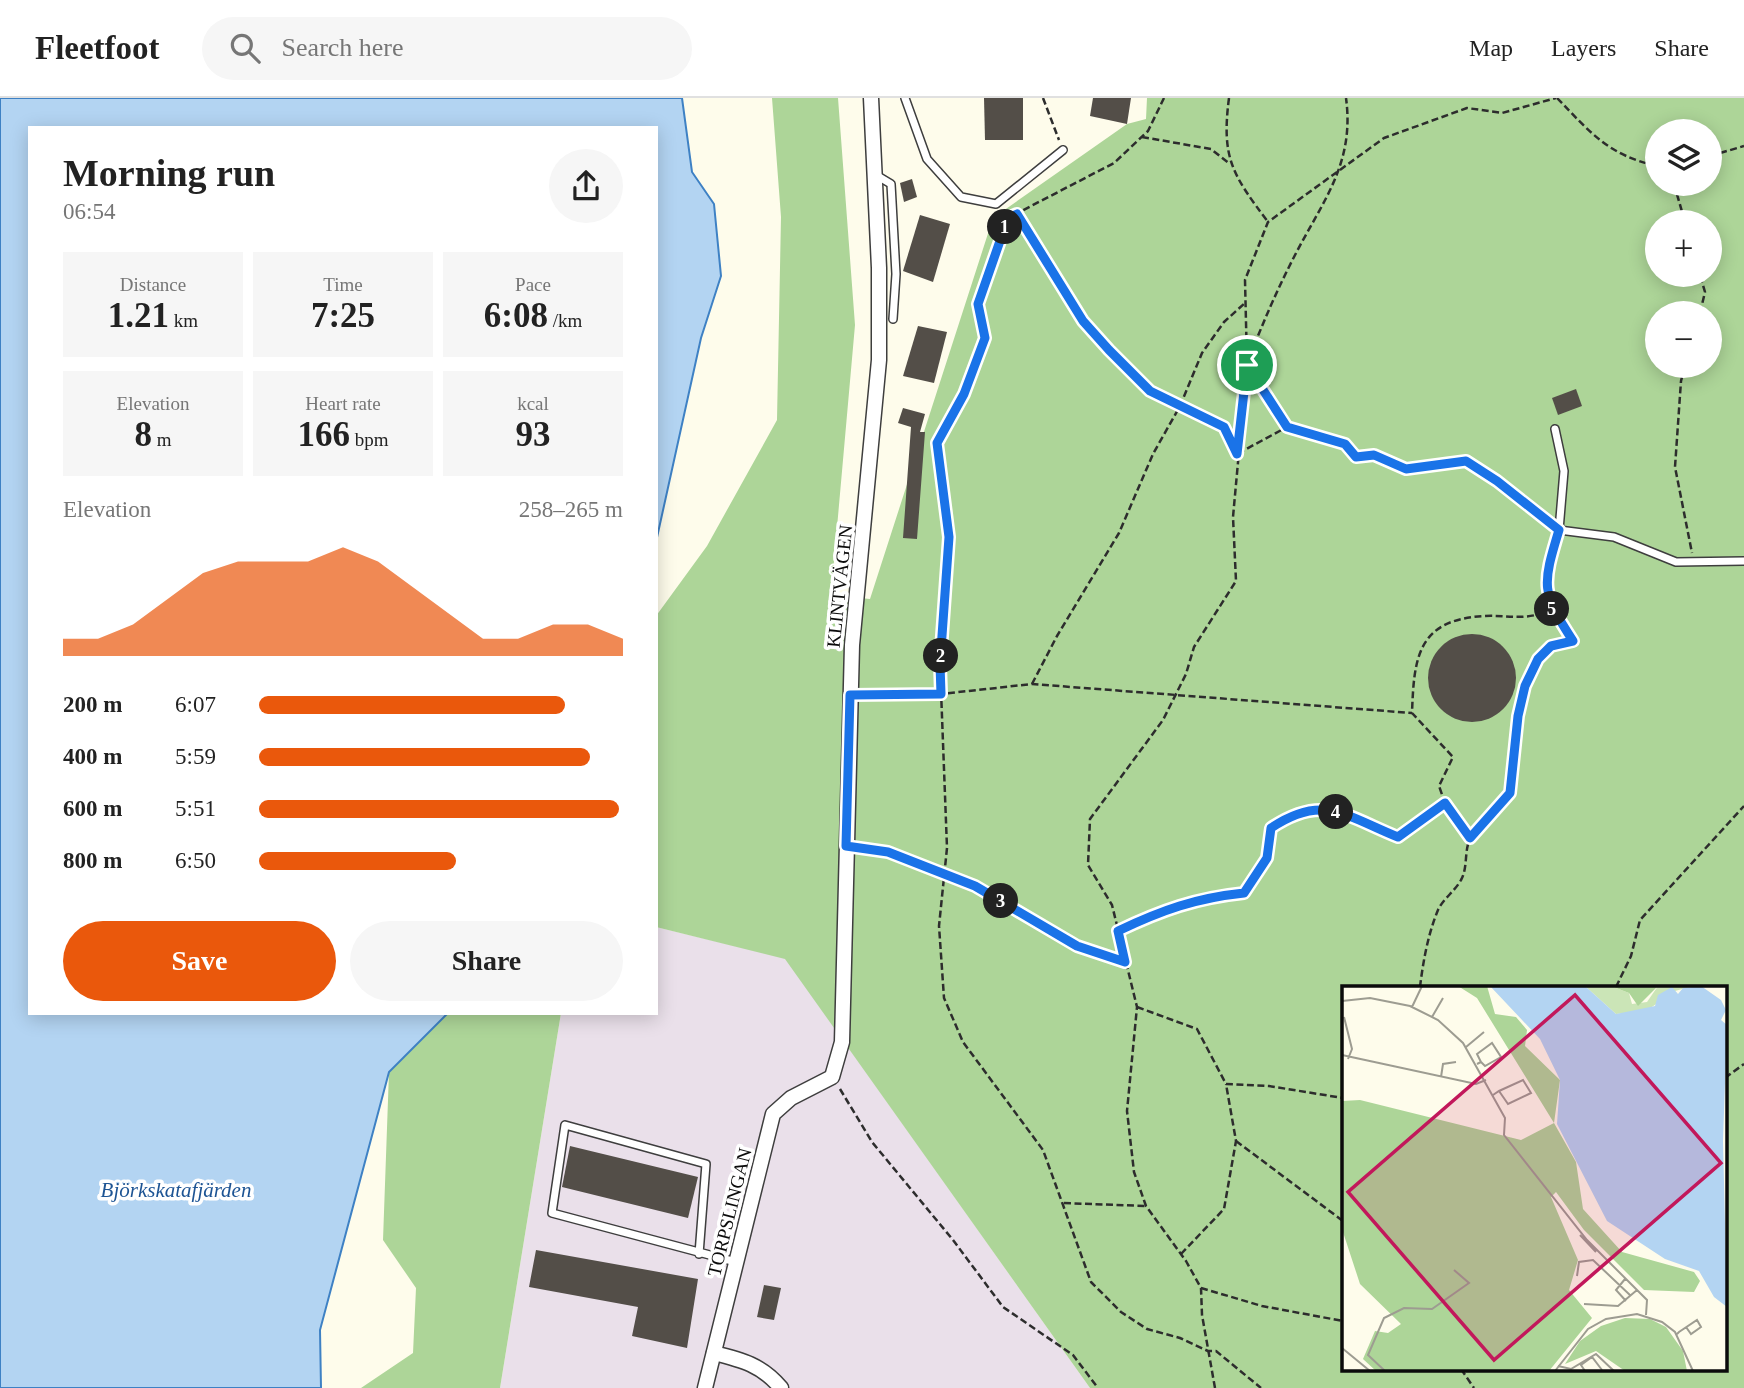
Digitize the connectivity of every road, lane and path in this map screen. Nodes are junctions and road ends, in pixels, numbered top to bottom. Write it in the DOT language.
graph roads {
  1 [pos="871,98"];
  2 [pos="905,98"];
  3 [pos="1043,98"];
  4 [pos="1164,98"];
  5 [pos="1229,98"];
  6 [pos="1346,98"];
  7 [pos="1556,98"];
  8 [pos="1142,137"];
  9 [pos="1744,146"];
  10 [pos="1063,150"];
  11 [pos="1722,152"];
  12 [pos="1645,163"];
  13 [pos="1231,165"];
  14 [pos="1341,169"];
  15 [pos="876,175"];
  16 [pos="1017,214"];
  17 [pos="1268,222"];
  18 [pos="1246,302"];
  19 [pos="893,319"];
  20 [pos="1247,365"];
  21 [pos="1682,378"];
  22 [pos="1180,406"];
  23 [pos="1287,427"];
  24 [pos="1555,429"];
  25 [pos="1237,454"];
  26 [pos="1559,530"];
  27 [pos="1744,561"];
  28 [pos="1694,563"];
  29 [pos="1553,610"];
  30 [pos="1573,641"];
  31 [pos="1032,684"];
  32 [pos="941,694"];
  33 [pos="850,695"];
  34 [pos="1173,696"];
  35 [pos="1412,713"];
  36 [pos="1445,803"];
  37 [pos="1744,806"];
  38 [pos="1470,838"];
  39 [pos="846,846"];
  40 [pos="944,876"];
  41 [pos="1118,931"];
  42 [pos="1125,962"];
  43 [pos="1420,986"];
  44 [pos="1616,986"];
  45 [pos="1137,1007"];
  46 [pos="1744,1064"];
  47 [pos="832,1077"];
  48 [pos="1726,1077"];
  49 [pos="1226,1084"];
  50 [pos="1342,1098"];
  51 [pos="1236,1141"];
  52 [pos="1064,1203"];
  53 [pos="1146,1206"];
  54 [pos="1342,1220"];
  55 [pos="699,1254"];
  56 [pos="1181,1254"];
  57 [pos="736,1262"];
  58 [pos="1201,1288"];
  59 [pos="1342,1321"];
  60 [pos="1208,1351"];
  61 [pos="714,1353"];
  62 [pos="1462,1370"];
  63 [pos="705,1388"];
  64 [pos="781,1388"];
  65 [pos="1098,1388"];
  66 [pos="1215,1388"];
  67 [pos="1261,1388"];
  68 [pos="1475,1388"];
  1 -- 15 [label="street, KLINTVÄGEN"];
  2 -- 10 [label="lane"];
  3 -- 10 [label="path"];
  4 -- 8 [label="path"];
  5 -- 13 [label="path"];
  6 -- 14 [label="path"];
  7 -- 12 [label="path"];
  7 -- 14 [label="path"];
  8 -- 13 [label="path"];
  8 -- 16 [label="path"];
  9 -- 11 [label="path"];
  13 -- 17 [label="path"];
  14 -- 17 [label="path"];
  14 -- 20 [label="path"];
  15 -- 19 [label="lane"];
  15 -- 33 [label="street, KLINTVÄGEN"];
  16 -- 22 [label="path"];
  16 -- 32 [label="path"];
  17 -- 18 [label="path"];
  18 -- 20 [label="path"];
  18 -- 22 [label="path"];
  20 -- 23 [label="path"];
  20 -- 25 [label="path"];
  21 -- 28 [label="path"];
  22 -- 25 [label="path"];
  22 -- 31 [label="path"];
  23 -- 25 [label="path"];
  23 -- 26 [label="path"];
  24 -- 26 [label="lane"];
  25 -- 34 [label="path"];
  26 -- 28 [label="lane"];
  26 -- 29 [label="lane"];
  27 -- 28 [label="lane"];
  29 -- 30 [label="lane"];
  29 -- 35 [label="path"];
  30 -- 38 [label="path"];
  31 -- 32 [label="path"];
  31 -- 34 [label="path"];
  32 -- 33 [label="path"];
  32 -- 40 [label="path"];
  33 -- 39 [label="street, KLINTVÄGEN"];
  34 -- 35 [label="path"];
  34 -- 41 [label="path"];
  35 -- 36 [label="path"];
  36 -- 38 [label="path"];
  36 -- 41 [label="path"];
  37 -- 44 [label="path"];
  38 -- 43 [label="path"];
  39 -- 40 [label="path"];
  39 -- 47 [label="street, KLINTVÄGEN"];
  40 -- 42 [label="path"];
  40 -- 52 [label="path"];
  41 -- 42 [label="path"];
  42 -- 45 [label="path"];
  45 -- 49 [label="path"];
  45 -- 53 [label="path"];
  46 -- 48 [label="path"];
  47 -- 57 [label="street, TORPSLINGAN"];
  47 -- 65 [label="path"];
  49 -- 50 [label="path"];
  49 -- 51 [label="path"];
  51 -- 54 [label="path"];
  51 -- 56 [label="path"];
  52 -- 53 [label="path"];
  52 -- 60 [label="path"];
  53 -- 56 [label="path"];
  55 -- 55 [label="lane"];
  55 -- 57 [label="lane"];
  56 -- 58 [label="path"];
  57 -- 61 [label="street, TORPSLINGAN"];
  58 -- 59 [label="path"];
  58 -- 60 [label="path"];
  60 -- 66 [label="path"];
  60 -- 67 [label="path"];
  61 -- 63 [label="street, TORPSLINGAN"];
  61 -- 64 [label="street"];
  62 -- 68 [label="path"];
}
